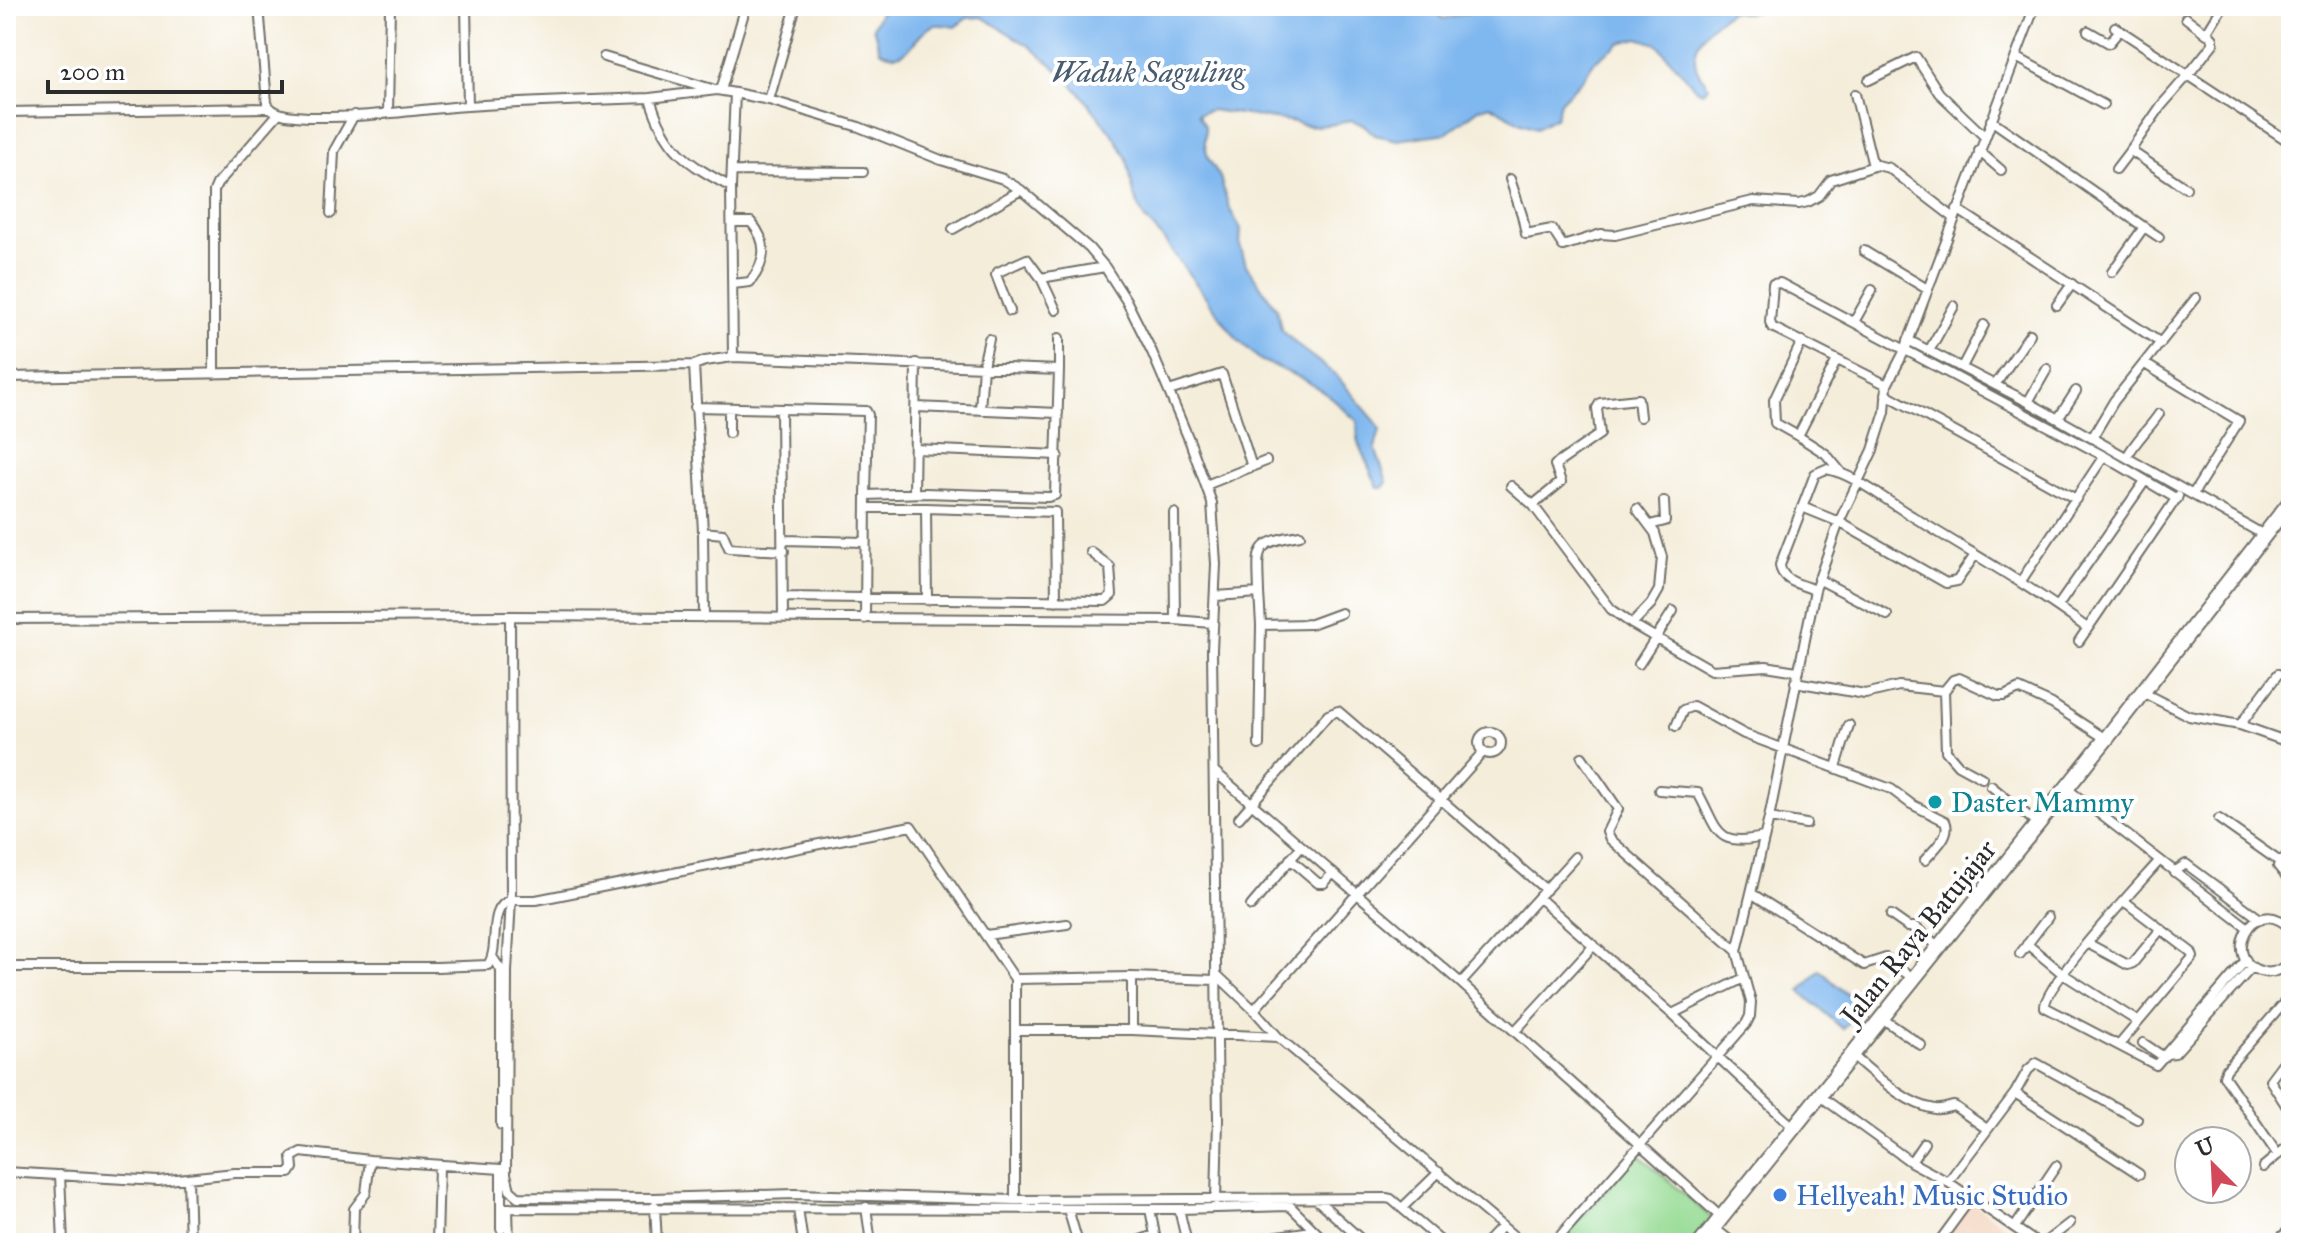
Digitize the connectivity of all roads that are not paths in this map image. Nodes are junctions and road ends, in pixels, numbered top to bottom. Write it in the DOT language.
graph roads {
  1 [pos="259,6"];
  2 [pos="390,6"];
  3 [pos="466,6"];
  4 [pos="746,6"];
  5 [pos="796,6"];
  6 [pos="2035,6"];
  7 [pos="2223,6"];
  8 [pos="2186,18"];
  9 [pos="2088,31"];
  10 [pos="2207,34"];
  11 [pos="604,57"];
  12 [pos="2016,57"];
  13 [pos="2188,75"];
  14 [pos="1869,80"];
  15 [pos="719,90"];
  16 [pos="735,93"];
  17 [pos="1855,94"];
  18 [pos="650,98"];
  19 [pos="769,100"];
  20 [pos="2104,105"];
  21 [pos="468,106"];
  22 [pos="268,108"];
  23 [pos="6,112"];
  24 [pos="388,113"];
  25 [pos="278,114"];
  26 [pos="354,115"];
  27 [pos="1991,120"];
  28 [pos="1984,136"];
  29 [pos="2291,143"];
  30 [pos="2132,148"];
  31 [pos="1979,151"];
  32 [pos="1873,166"];
  33 [pos="2116,169"];
  34 [pos="2001,170"];
  35 [pos="732,171"];
  36 [pos="863,172"];
  37 [pos="1510,179"];
  38 [pos="731,187"];
  39 [pos="2186,188"];
  40 [pos="1021,190"];
  41 [pos="331,213"];
  42 [pos="1955,213"];
  43 [pos="732,222"];
  44 [pos="2144,227"];
  45 [pos="953,229"];
  46 [pos="2159,237"];
  47 [pos="1864,251"];
  48 [pos="1105,267"];
  49 [pos="2112,272"];
  50 [pos="1041,278"];
  51 [pos="733,284"];
  52 [pos="2072,284"];
  53 [pos="1927,289"];
  54 [pos="1872,290"];
  55 [pos="2196,298"];
  56 [pos="2057,305"];
  57 [pos="1954,306"];
  58 [pos="1056,310"];
  59 [pos="1010,311"];
  60 [pos="1854,322"];
  61 [pos="1984,325"];
  62 [pos="2030,334"];
  63 [pos="1059,338"];
  64 [pos="989,339"];
  65 [pos="1802,341"];
  66 [pos="2161,343"];
  67 [pos="1907,345"];
  68 [pos="1929,351"];
  69 [pos="733,357"];
  70 [pos="1837,360"];
  71 [pos="916,363"];
  72 [pos="2145,364"];
  73 [pos="694,365"];
  74 [pos="983,366"];
  75 [pos="1962,367"];
  76 [pos="2047,369"];
  77 [pos="1059,370"];
  78 [pos="214,374"];
  79 [pos="6,377"];
  80 [pos="1995,385"];
  81 [pos="1886,389"];
  82 [pos="1169,391"];
  83 [pos="2076,391"];
  84 [pos="2028,402"];
  85 [pos="695,407"];
  86 [pos="916,407"];
  87 [pos="729,410"];
  88 [pos="980,410"];
  89 [pos="781,411"];
  90 [pos="1058,413"];
  91 [pos="2159,414"];
  92 [pos="1640,417"];
  93 [pos="2058,419"];
  94 [pos="729,433"];
  95 [pos="1798,436"];
  96 [pos="2092,438"];
  97 [pos="915,449"];
  98 [pos="1058,455"];
  99 [pos="2104,456"];
  100 [pos="2127,457"];
  101 [pos="1266,461"];
  102 [pos="1252,467"];
  103 [pos="1843,475"];
  104 [pos="2145,481"];
  105 [pos="1858,483"];
  106 [pos="1206,485"];
  107 [pos="1511,486"];
  108 [pos="2183,488"];
  109 [pos="914,493"];
  110 [pos="2193,494"];
  111 [pos="866,495"];
  112 [pos="2076,499"];
  113 [pos="2177,499"];
  114 [pos="1664,501"];
  115 [pos="2291,501"];
  116 [pos="1533,505"];
  117 [pos="1802,507"];
  118 [pos="866,508"];
  119 [pos="926,508"];
  120 [pos="1637,509"];
  121 [pos="1174,513"];
  122 [pos="1839,522"];
  123 [pos="1650,525"];
  124 [pos="703,532"];
  125 [pos="1300,535"];
  126 [pos="2264,535"];
  127 [pos="784,540"];
  128 [pos="865,542"];
  129 [pos="784,551"];
  130 [pos="1091,552"];
  131 [pos="1975,555"];
  132 [pos="1818,579"];
  133 [pos="2021,581"];
  134 [pos="1815,590"];
  135 [pos="1259,593"];
  136 [pos="1216,596"];
  137 [pos="784,597"];
  138 [pos="864,598"];
  139 [pos="927,600"];
  140 [pos="1056,601"];
  141 [pos="2058,606"];
  142 [pos="1673,611"];
  143 [pos="1341,613"];
  144 [pos="1887,615"];
  145 [pos="510,616"];
  146 [pos="783,617"];
  147 [pos="704,618"];
  148 [pos="6,619"];
  149 [pos="865,619"];
  150 [pos="1175,620"];
  151 [pos="1212,623"];
  152 [pos="1632,624"];
  153 [pos="1261,625"];
  154 [pos="2087,628"];
  155 [pos="1657,638"];
  156 [pos="2079,641"];
  157 [pos="1639,664"];
  158 [pos="1797,671"];
  159 [pos="2278,674"];
  160 [pos="1795,682"];
  161 [pos="1944,691"];
  162 [pos="2142,692"];
  163 [pos="1849,725"];
  164 [pos="2240,725"];
  165 [pos="1676,726"];
  166 [pos="2106,739"];
  167 [pos="2290,740"];
  168 [pos="1259,745"];
  169 [pos="1782,750"];
  170 [pos="1483,752"];
  171 [pos="1582,757"];
  172 [pos="1836,767"];
  173 [pos="1214,771"];
  174 [pos="1982,778"];
  175 [pos="1991,786"];
  176 [pos="2066,788"];
  177 [pos="1659,790"];
  178 [pos="1440,798"];
  179 [pos="1251,804"];
  180 [pos="1239,818"];
  181 [pos="1769,818"];
  182 [pos="2219,819"];
  183 [pos="1806,824"];
  184 [pos="2038,824"];
  185 [pos="1763,837"];
  186 [pos="1301,847"];
  187 [pos="2291,850"];
  188 [pos="1575,857"];
  189 [pos="1290,859"];
  190 [pos="1925,860"];
  191 [pos="2160,860"];
  192 [pos="2280,862"];
  193 [pos="2174,872"];
  194 [pos="1333,873"];
  195 [pos="2291,882"];
  196 [pos="1546,890"];
  197 [pos="1356,893"];
  198 [pos="1751,893"];
  199 [pos="1539,898"];
  200 [pos="511,900"];
  201 [pos="2124,901"];
  202 [pos="1251,906"];
  203 [pos="2291,914"];
  204 [pos="1891,915"];
  205 [pos="2048,917"];
  206 [pos="2260,919"];
  207 [pos="2284,922"];
  208 [pos="1067,924"];
  209 [pos="2247,927"];
  210 [pos="2161,929"];
  211 [pos="2291,929"];
  212 [pos="986,935"];
  213 [pos="2087,943"];
  214 [pos="2027,944"];
  215 [pos="1594,945"];
  216 [pos="1940,948"];
  217 [pos="1737,951"];
  218 [pos="2020,954"];
  219 [pos="493,958"];
  220 [pos="2291,962"];
  221 [pos="2249,964"];
  222 [pos="6,967"];
  223 [pos="2063,974"];
  224 [pos="1132,977"];
  225 [pos="1216,977"];
  226 [pos="1744,978"];
  227 [pos="1015,979"];
  228 [pos="1914,979"];
  229 [pos="1461,983"];
  230 [pos="2291,995"];
  231 [pos="2287,1007"];
  232 [pos="1254,1010"];
  233 [pos="1672,1014"];
  234 [pos="1883,1019"];
  235 [pos="2137,1021"];
  236 [pos="1015,1030"];
  237 [pos="1132,1030"];
  238 [pos="1515,1031"];
  239 [pos="1217,1033"];
  240 [pos="1278,1037"];
  241 [pos="2143,1043"];
  242 [pos="1921,1045"];
  243 [pos="2119,1045"];
  244 [pos="2291,1052"];
  245 [pos="2165,1055"];
  246 [pos="1853,1056"];
  247 [pos="1717,1057"];
  248 [pos="2015,1093"];
  249 [pos="1820,1096"];
  250 [pos="2291,1113"];
  251 [pos="2137,1119"];
  252 [pos="1794,1128"];
  253 [pos="1987,1129"];
  254 [pos="1924,1143"];
  255 [pos="2291,1144"];
  256 [pos="1639,1145"];
  257 [pos="2278,1155"];
  258 [pos="370,1160"];
  259 [pos="1911,1162"];
  260 [pos="439,1166"];
  261 [pos="2056,1166"];
  262 [pos="2263,1167"];
  263 [pos="501,1169"];
  264 [pos="6,1172"];
  265 [pos="1439,1172"];
  266 [pos="2139,1174"];
  267 [pos="60,1175"];
  268 [pos="188,1179"];
  269 [pos="1948,1182"];
  270 [pos="1971,1198"];
  271 [pos="1316,1199"];
  272 [pos="1015,1200"];
  273 [pos="1216,1200"];
  274 [pos="655,1206"];
  275 [pos="866,1207"];
  276 [pos="505,1208"];
  277 [pos="1402,1208"];
  278 [pos="798,1209"];
  279 [pos="1068,1209"];
  280 [pos="1150,1209"];
  281 [pos="1179,1209"];
  282 [pos="2070,1223"];
  283 [pos="1719,1224"];
  284 [pos="1502,1226"];
  285 [pos="2015,1227"];
  286 [pos="501,1229"];
  287 [pos="2291,1229"];
  288 [pos="1312,1231"];
  289 [pos="1294,1239"];
  290 [pos="1252,1240"];
  291 [pos="63,1243"];
  292 [pos="190,1243"];
  293 [pos="353,1243"];
  294 [pos="437,1243"];
  295 [pos="509,1243"];
  296 [pos="657,1243"];
  297 [pos="803,1243"];
  298 [pos="871,1243"];
  299 [pos="1078,1243"];
  300 [pos="1132,1243"];
  301 [pos="1187,1243"];
  302 [pos="1327,1243"];
  303 [pos="1365,1243"];
  304 [pos="1443,1243"];
  305 [pos="1486,1243"];
  306 [pos="1522,1243"];
  307 [pos="1554,1243"];
  308 [pos="1701,1243"];
  309 [pos="1733,1243"];
  310 [pos="1938,1243"];
  311 [pos="2037,1243"];
  312 [pos="2044,1243"];
  313 [pos="2274,1243"];
  1 -- 22 [label="street"];
  2 -- 24 [label="street"];
  3 -- 21 [label="street"];
  4 -- 15 [label="street"];
  5 -- 19 [label="street"];
  6 -- 12 [label="street"];
  7 -- 10 [label="street"];
  8 -- 10 [label="street"];
  9 -- 13 [label="street"];
  10 -- 13 [label="street"];
  11 -- 15 [label="street"];
  12 -- 20 [label="street"];
  12 -- 27 [label="street"];
  13 -- 29 [label="street"];
  13 -- 30 [label="street"];
  14 -- 28 [label="street"];
  15 -- 16 [label="street"];
  15 -- 18 [label="street"];
  16 -- 19 [label="street"];
  16 -- 35 [label="street"];
  17 -- 32 [label="street"];
  18 -- 21 [label="street"];
  18 -- 38 [label="street"];
  19 -- 40 [label="street"];
  21 -- 24 [label="street"];
  22 -- 23 [label="street"];
  22 -- 25 [label="street"];
  24 -- 26 [label="street"];
  25 -- 26 [label="street"];
  25 -- 78 [label="street"];
  26 -- 41 [label="street"];
  27 -- 28 [label="street"];
  27 -- 44 [label="street"];
  28 -- 31 [label="street"];
  30 -- 33 [label="street"];
  30 -- 39 [label="street"];
  31 -- 34 [label="street"];
  31 -- 42 [label="street"];
  32 -- 37 [label="street"];
  32 -- 42 [label="street"];
  35 -- 36 [label="street"];
  35 -- 38 [label="street"];
  38 -- 43 [label="street"];
  40 -- 45 [label="street"];
  40 -- 48 [label="street"];
  42 -- 52 [label="street"];
  42 -- 53 [label="street"];
  43 -- 51 [label="street"];
  43 -- 51 [label="street"];
  44 -- 46 [label="street"];
  44 -- 49 [label="street"];
  47 -- 53 [label="street"];
  48 -- 50 [label="street"];
  48 -- 82 [label="street"];
  50 -- 58 [label="street"];
  50 -- 59 [label="street"];
  51 -- 69 [label="street"];
  52 -- 56 [label="street"];
  52 -- 66 [label="street"];
  53 -- 67 [label="street"];
  54 -- 60 [label="street"];
  55 -- 66 [label="street"];
  57 -- 68 [label="street"];
  60 -- 65 [label="street"];
  60 -- 67 [label="street"];
  61 -- 75 [label="street"];
  62 -- 80 [label="street"];
  63 -- 77 [label="street"];
  64 -- 74 [label="street"];
  65 -- 70 [label="street"];
  65 -- 95 [label="street"];
  66 -- 72 [label="street"];
  67 -- 68 [label="street"];
  67 -- 81 [label="street"];
  67 -- 99 [label="street"];
  68 -- 75 [label="street"];
  69 -- 71 [label="street"];
  69 -- 73 [label="street"];
  70 -- 81 [label="street"];
  70 -- 95 [label="street"];
  71 -- 74 [label="street"];
  71 -- 86 [label="street"];
  72 -- 96 [label="street"];
  72 -- 110 [label="street"];
  73 -- 78 [label="street"];
  73 -- 85 [label="street"];
  74 -- 77 [label="street"];
  74 -- 88 [label="street"];
  75 -- 80 [label="street"];
  76 -- 84 [label="street"];
  77 -- 90 [label="street"];
  78 -- 79 [label="street"];
  80 -- 84 [label="street"];
  81 -- 105 [label="street"];
  81 -- 112 [label="street"];
  82 -- 102 [label="street"];
  82 -- 106 [label="street"];
  83 -- 93 [label="street"];
  84 -- 93 [label="street"];
  85 -- 87 [label="street"];
  85 -- 124 [label="street"];
  86 -- 88 [label="street"];
  86 -- 97 [label="street"];
  87 -- 89 [label="street"];
  87 -- 94 [label="street"];
  88 -- 90 [label="street"];
  89 -- 111 [label="street"];
  89 -- 127 [label="street"];
  90 -- 98 [label="street"];
  91 -- 100 [label="street"];
  92 -- 116 [label="street"];
  93 -- 96 [label="street"];
  95 -- 103 [label="street"];
  96 -- 100 [label="street"];
  97 -- 98 [label="street"];
  97 -- 109 [label="street"];
  98 -- 109 [label="street"];
  99 -- 104 [label="street"];
  99 -- 112 [label="street"];
  100 -- 108 [label="street"];
  101 -- 102 [label="street"];
  102 -- 106 [label="street"];
  103 -- 105 [label="street"];
  103 -- 117 [label="street"];
  104 -- 113 [label="street"];
  104 -- 141 [label="street"];
  105 -- 122 [label="street"];
  105 -- 131 [label="street"];
  106 -- 136 [label="street"];
  107 -- 116 [label="street"];
  108 -- 110 [label="street"];
  108 -- 113 [label="street"];
  109 -- 111 [label="street"];
  110 -- 126 [label="street"];
  111 -- 118 [label="street"];
  112 -- 133 [label="street"];
  113 -- 154 [label="street"];
  114 -- 123 [label="street"];
  115 -- 126 [label="highway, Jalan Raya Batujajar"];
  116 -- 152 [label="street"];
  117 -- 122 [label="street"];
  117 -- 134 [label="street"];
  118 -- 119 [label="street"];
  118 -- 128 [label="street"];
  119 -- 139 [label="street"];
  119 -- 140 [label="street"];
  120 -- 123 [label="street"];
  121 -- 150 [label="street"];
  122 -- 131 [label="street"];
  122 -- 132 [label="street"];
  123 -- 152 [label="street"];
  124 -- 129 [label="street"];
  124 -- 147 [label="street"];
  125 -- 135 [label="street"];
  126 -- 162 [label="highway, Jalan Raya Batujajar"];
  127 -- 128 [label="street"];
  127 -- 129 [label="street"];
  128 -- 138 [label="street"];
  129 -- 137 [label="street"];
  130 -- 140 [label="street"];
  131 -- 133 [label="street"];
  132 -- 134 [label="street"];
  132 -- 144 [label="street"];
  133 -- 141 [label="street"];
  134 -- 158 [label="street"];
  135 -- 136 [label="street"];
  135 -- 153 [label="street"];
  136 -- 151 [label="street"];
  137 -- 138 [label="street"];
  137 -- 146 [label="street"];
  138 -- 139 [label="street"];
  138 -- 149 [label="street"];
  139 -- 140 [label="street"];
  141 -- 154 [label="street"];
  142 -- 155 [label="street"];
  143 -- 153 [label="street"];
  145 -- 147 [label="street"];
  145 -- 148 [label="street"];
  145 -- 200 [label="street"];
  146 -- 147 [label="street"];
  146 -- 149 [label="street"];
  149 -- 150 [label="street"];
  150 -- 151 [label="street"];
  151 -- 173 [label="street"];
  152 -- 155 [label="street"];
  153 -- 168 [label="street"];
  154 -- 156 [label="street"];
  155 -- 157 [label="street"];
  155 -- 158 [label="street"];
  158 -- 160 [label="street"];
  159 -- 164 [label="street"];
  160 -- 161 [label="street"];
  160 -- 169 [label="street"];
  161 -- 166 [label="street"];
  161 -- 174 [label="street"];
  162 -- 164 [label="street"];
  162 -- 166 [label="highway, Jalan Raya Batujajar"];
  163 -- 172 [label="street"];
  164 -- 167 [label="street"];
  165 -- 169 [label="street"];
  166 -- 176 [label="highway, Jalan Raya Batujajar"];
  169 -- 172 [label="street"];
  169 -- 181 [label="street"];
  170 -- 178 [label="street"];
  171 -- 217 [label="street"];
  172 -- 190 [label="street"];
  173 -- 179 [label="street"];
  173 -- 225 [label="street"];
  175 -- 184 [label="street"];
  176 -- 184 [label="highway, Jalan Raya Batujajar"];
  176 -- 191 [label="street"];
  177 -- 185 [label="street"];
  178 -- 179 [label="street"];
  178 -- 196 [label="street"];
  178 -- 197 [label="street"];
  179 -- 180 [label="street"];
  179 -- 186 [label="street"];
  181 -- 183 [label="street"];
  181 -- 185 [label="street"];
  182 -- 192 [label="street"];
  184 -- 216 [label="highway, Jalan Raya Batujajar"];
  185 -- 198 [label="street"];
  186 -- 189 [label="street"];
  186 -- 194 [label="street"];
  187 -- 192 [label="street"];
  188 -- 196 [label="street"];
  189 -- 194 [label="street"];
  189 -- 202 [label="street"];
  191 -- 193 [label="street"];
  191 -- 201 [label="street"];
  192 -- 195 [label="street"];
  193 -- 206 [label="street"];
  193 -- 209 [label="street"];
  194 -- 197 [label="street"];
  196 -- 199 [label="street"];
  197 -- 229 [label="street"];
  197 -- 232 [label="street"];
  198 -- 217 [label="street"];
  198 -- 228 [label="street"];
  199 -- 215 [label="street"];
  199 -- 229 [label="street"];
  200 -- 212 [label="street"];
  200 -- 219 [label="street"];
  200 -- 272 [label="street"];
  201 -- 210 [label="street"];
  201 -- 213 [label="street"];
  203 -- 207 [label="street"];
  204 -- 216 [label="street"];
  205 -- 214 [label="street"];
  206 -- 207 [label="street"];
  206 -- 209 [label="street"];
  207 -- 211 [label="street"];
  208 -- 212 [label="street"];
  209 -- 221 [label="street"];
  210 -- 213 [label="street"];
  210 -- 235 [label="street"];
  212 -- 227 [label="street"];
  213 -- 223 [label="street"];
  214 -- 218 [label="street"];
  214 -- 223 [label="street"];
  215 -- 233 [label="street"];
  215 -- 238 [label="street"];
  216 -- 228 [label="highway, Jalan Raya Batujajar"];
  217 -- 226 [label="street"];
  219 -- 222 [label="street"];
  219 -- 263 [label="street"];
  220 -- 221 [label="street"];
  221 -- 245 [label="street"];
  223 -- 235 [label="street"];
  223 -- 243 [label="street"];
  224 -- 225 [label="street"];
  224 -- 227 [label="street"];
  224 -- 237 [label="street"];
  225 -- 232 [label="street"];
  225 -- 239 [label="street"];
  226 -- 233 [label="street"];
  226 -- 247 [label="street"];
  227 -- 236 [label="street"];
  228 -- 234 [label="highway, Jalan Raya Batujajar"];
  229 -- 238 [label="street"];
  230 -- 231 [label="street"];
  231 -- 257 [label="street"];
  232 -- 240 [label="street"];
  233 -- 247 [label="street"];
  234 -- 242 [label="street"];
  234 -- 246 [label="highway, Jalan Raya Batujajar"];
  235 -- 243 [label="street"];
  236 -- 237 [label="street"];
  236 -- 272 [label="street"];
  237 -- 239 [label="street"];
  238 -- 256 [label="street"];
  239 -- 240 [label="street"];
  239 -- 273 [label="street"];
  240 -- 265 [label="street"];
  241 -- 245 [label="street"];
  243 -- 245 [label="street"];
  244 -- 250 [label="street"];
  246 -- 249 [label="highway, Jalan Raya Batujajar"];
  246 -- 253 [label="street"];
  247 -- 252 [label="street"];
  247 -- 256 [label="street"];
  248 -- 251 [label="street"];
  248 -- 253 [label="street"];
  248 -- 266 [label="street"];
  249 -- 252 [label="highway, Jalan Raya Batujajar"];
  249 -- 259 [label="street"];
  252 -- 283 [label="highway, Jalan Raya Batujajar"];
  253 -- 269 [label="street"];
  254 -- 259 [label="street"];
  255 -- 257 [label="street"];
  256 -- 283 [label="street"];
  256 -- 307 [label="street"];
  257 -- 262 [label="street"];
  258 -- 260 [label="street"];
  258 -- 268 [label="street"];
  258 -- 293 [label="street"];
  259 -- 269 [label="street"];
  260 -- 263 [label="street"];
  260 -- 294 [label="street"];
  261 -- 285 [label="street"];
  263 -- 276 [label="street"];
  264 -- 267 [label="street"];
  265 -- 277 [label="street"];
  265 -- 284 [label="street"];
  267 -- 268 [label="street"];
  267 -- 291 [label="street"];
  268 -- 292 [label="street"];
  269 -- 270 [label="street"];
  270 -- 285 [label="street"];
  270 -- 310 [label="street"];
  271 -- 273 [label="street"];
  271 -- 277 [label="street"];
  271 -- 303 [label="street"];
  272 -- 273 [label="street"];
  274 -- 276 [label="street"];
  274 -- 278 [label="street"];
  274 -- 296 [label="street"];
  275 -- 278 [label="street"];
  275 -- 279 [label="street"];
  275 -- 298 [label="street"];
  276 -- 286 [label="street"];
  276 -- 295 [label="street"];
  277 -- 304 [label="street"];
  278 -- 297 [label="street"];
  279 -- 280 [label="street"];
  279 -- 299 [label="street"];
  280 -- 281 [label="street"];
  280 -- 300 [label="street"];
  281 -- 288 [label="street"];
  281 -- 301 [label="street"];
  282 -- 312 [label="street"];
  283 -- 308 [label="highway, Jalan Raya Batujajar"];
  283 -- 309 [label="street"];
  284 -- 305 [label="street"];
  284 -- 306 [label="street"];
  285 -- 311 [label="street"];
  287 -- 313 [label="street"];
  288 -- 289 [label="street"];
  288 -- 302 [label="street"];
  289 -- 290 [label="street"];
}
